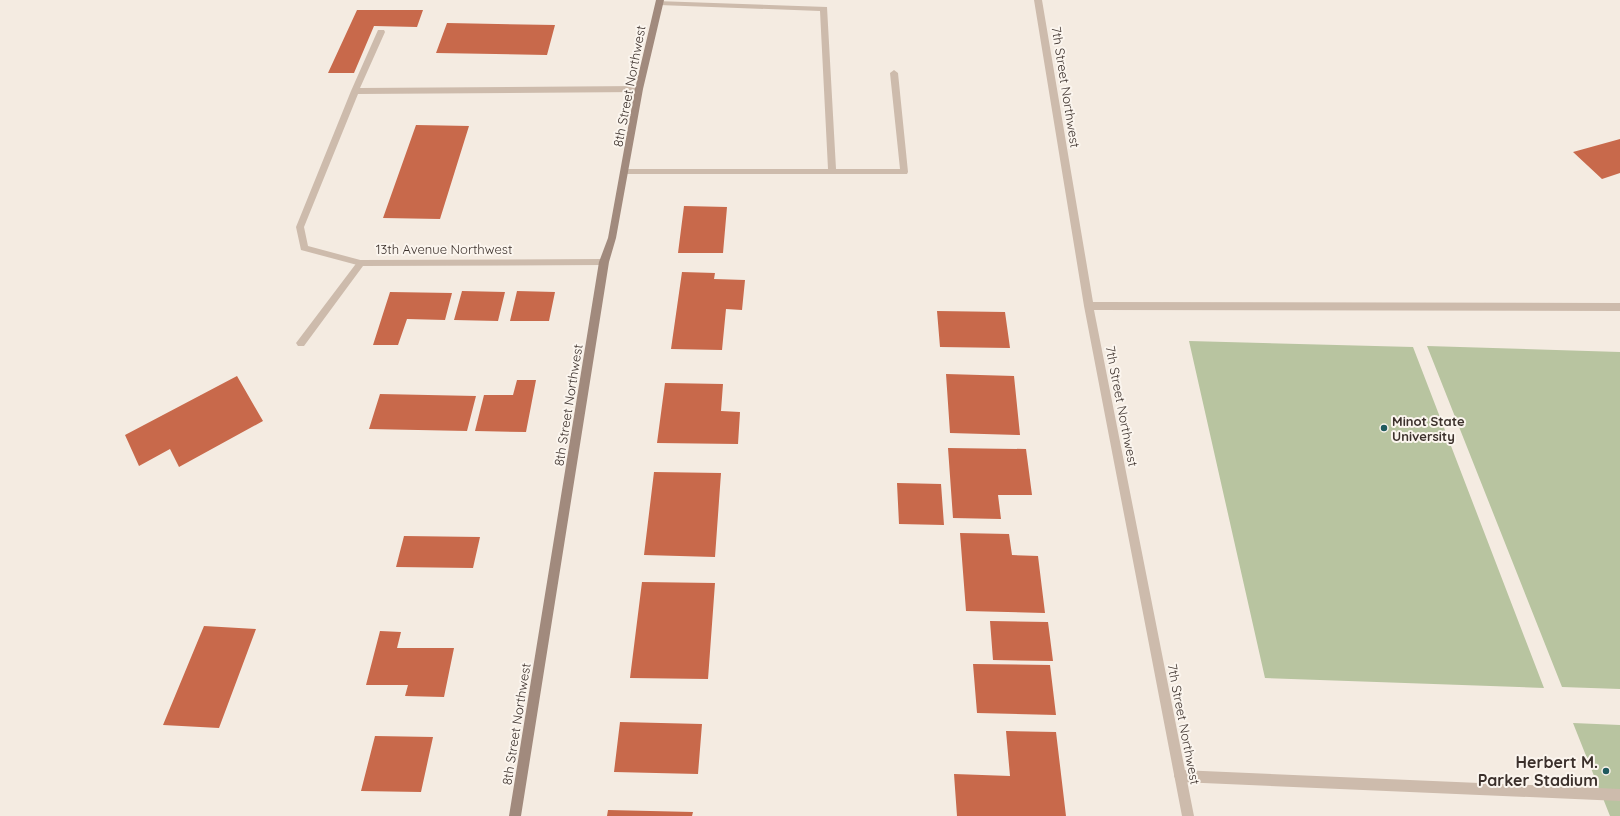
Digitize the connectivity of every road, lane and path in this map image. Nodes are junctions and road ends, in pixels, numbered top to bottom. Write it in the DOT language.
graph roads {
  1 [pos="1038,0"];
  2 [pos="660,1"];
  3 [pos="381,32"];
  4 [pos="894,74"];
  5 [pos="639,89"];
  6 [pos="355,91"];
  7 [pos="625,172"];
  8 [pos="832,172"];
  9 [pos="604,262"];
  10 [pos="361,263"];
  11 [pos="1089,306"];
  12 [pos="1620,307"];
  13 [pos="302,343"];
  14 [pos="1180,776"];
  15 [pos="1620,795"];
  16 [pos="515,816"];
  17 [pos="1188,816"];
  1 -- 11 [label="street, 7th Street Northwest"];
  2 -- 5 [label="street, 8th Street Northwest"];
  2 -- 8 [label="street"];
  3 -- 6 [label="street"];
  4 -- 8 [label="street"];
  5 -- 6 [label="street"];
  5 -- 7 [label="street, 8th Street Northwest"];
  6 -- 10 [label="street"];
  7 -- 8 [label="street"];
  7 -- 9 [label="street, 8th Street Northwest"];
  9 -- 10 [label="street, 13th Avenue Northwest"];
  9 -- 16 [label="street, 8th Street Northwest"];
  10 -- 13 [label="street, 13th Avenue Northwest"];
  11 -- 12 [label="street"];
  11 -- 14 [label="street, 7th Street Northwest"];
  14 -- 15 [label="street"];
  14 -- 17 [label="street, 7th Street Northwest"];
}
